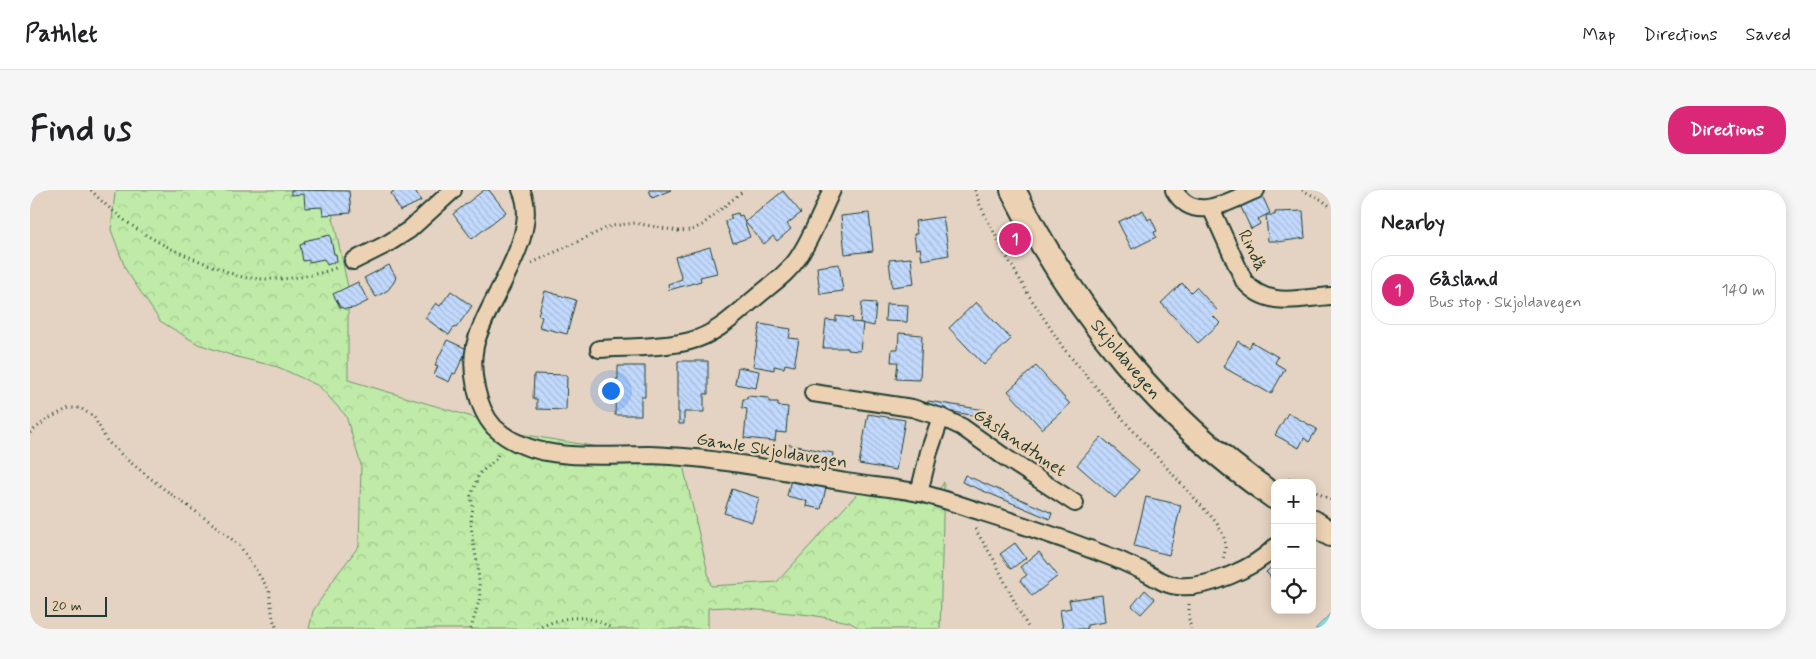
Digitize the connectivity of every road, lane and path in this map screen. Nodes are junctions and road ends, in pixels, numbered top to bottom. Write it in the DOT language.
graph roads {
  1 [pos="91,190"];
  2 [pos="453,190"];
  3 [pos="520,190"];
  4 [pos="744,190"];
  5 [pos="832,190"];
  6 [pos="975,190"];
  7 [pos="1013,190"];
  8 [pos="1174,190"];
  9 [pos="1256,190"];
  10 [pos="1302,190"];
  11 [pos="1331,207"];
  12 [pos="1211,208"];
  13 [pos="353,262"];
  14 [pos="508,270"];
  15 [pos="1331,296"];
  16 [pos="599,349"];
  17 [pos="813,393"];
  18 [pos="941,417"];
  19 [pos="30,433"];
  20 [pos="510,438"];
  21 [pos="1271,481"];
  22 [pos="1316,492"];
  23 [pos="919,493"];
  24 [pos="1331,500"];
  25 [pos="1075,503"];
  26 [pos="963,506"];
  27 [pos="1315,524"];
  28 [pos="1331,534"];
  29 [pos="1271,551"];
  30 [pos="1218,562"];
  31 [pos="1190,586"];
  32 [pos="277,629"];
  33 [pos="471,629"];
  34 [pos="537,629"];
  35 [pos="612,629"];
  36 [pos="1029,629"];
  37 [pos="1191,629"];
  1 -- 13 [label="path"];
  2 -- 13 [label="street"];
  3 -- 14 [label="street, Gamle Skjoldavegen"];
  4 -- 14 [label="path"];
  5 -- 16 [label="street"];
  6 -- 30 [label="path"];
  7 -- 21 [label="main road, Skjoldavegen"];
  8 -- 12 [label="street"];
  9 -- 12 [label="street"];
  10 -- 11 [label="path"];
  12 -- 15 [label="street, Rindå"];
  14 -- 20 [label="street, Gamle Skjoldavegen"];
  17 -- 18 [label="street, Gåslandtunet"];
  18 -- 23 [label="street"];
  18 -- 25 [label="street, Gåslandtunet"];
  19 -- 32 [label="path"];
  20 -- 23 [label="street, Gamle Skjoldavegen"];
  20 -- 33 [label="path"];
  22 -- 24 [label="path"];
  23 -- 26 [label="street, Gamle Skjoldavegen"];
  26 -- 31 [label="street, Gamle Skjoldavegen"];
  26 -- 36 [label="path"];
  27 -- 28 [label="main road"];
  29 -- 31 [label="street, Gamle Skjoldavegen"];
  31 -- 37 [label="path"];
  34 -- 35 [label="path"];
}
